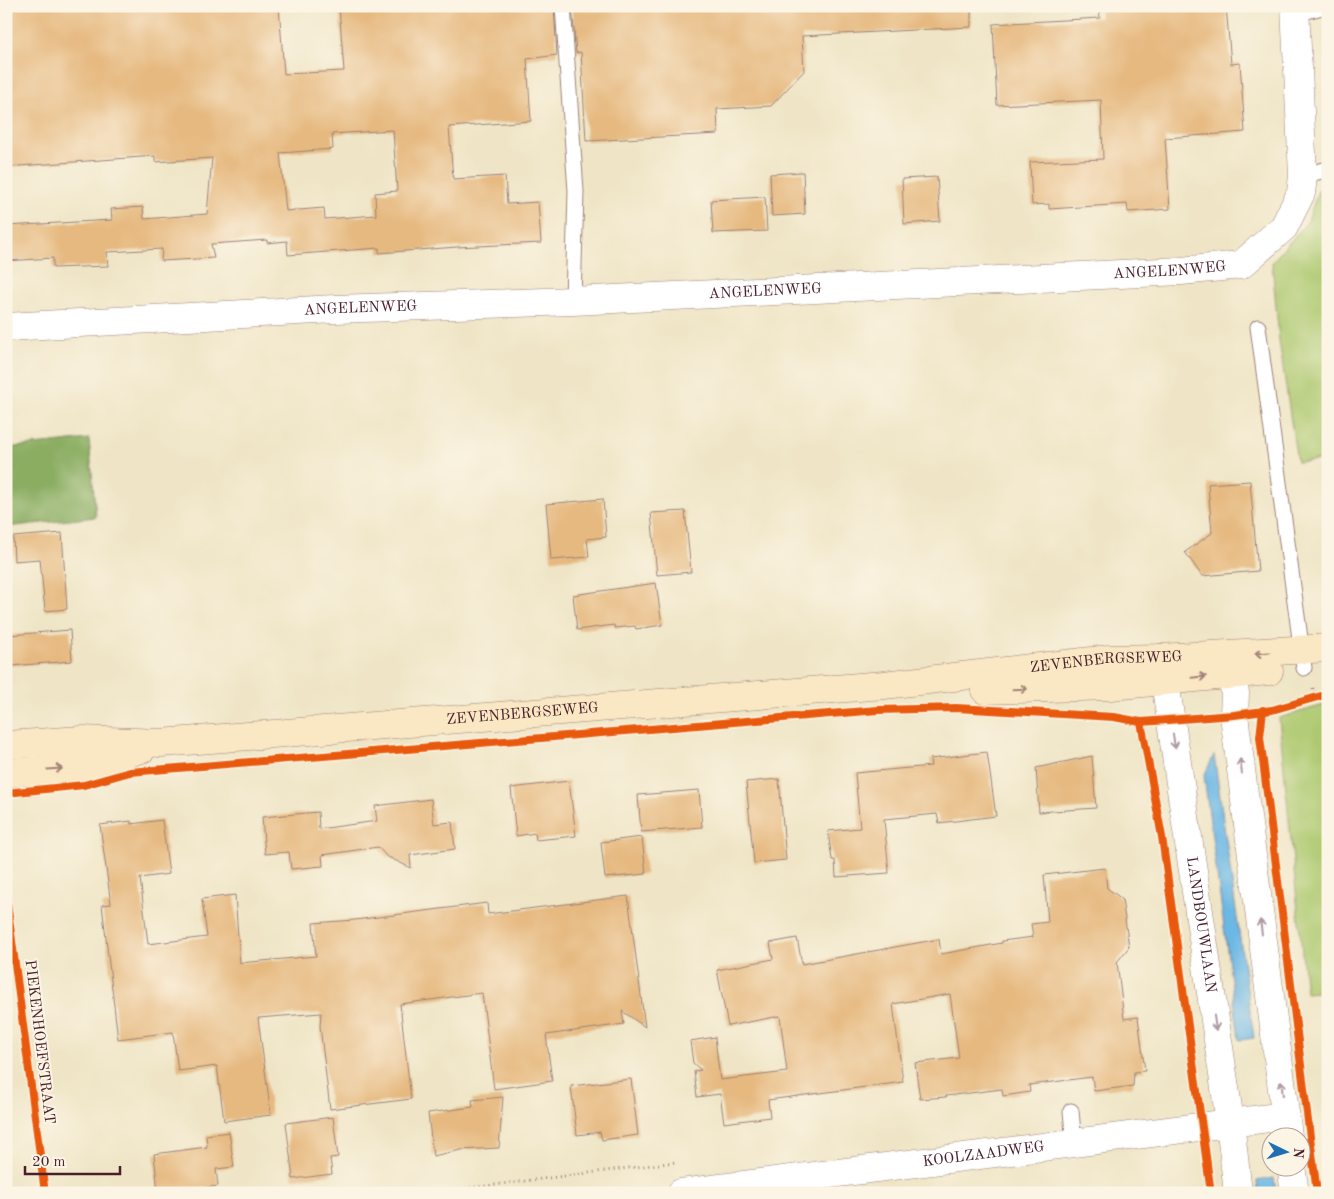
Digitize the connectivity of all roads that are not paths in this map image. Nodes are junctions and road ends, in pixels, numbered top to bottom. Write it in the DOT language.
graph roads {
  1 [pos="563,6"];
  2 [pos="1326,6"];
  3 [pos="1295,10"];
  4 [pos="1315,172"];
  5 [pos="573,301"];
  6 [pos="6,327"];
  7 [pos="1258,327"];
  8 [pos="1315,658"];
  9 [pos="1230,664"];
  10 [pos="1162,670"];
  11 [pos="160,743"];
  12 [pos="6,745"];
  13 [pos="6,773"];
  14 [pos="1071,1111"];
  15 [pos="1230,1122"];
  16 [pos="1286,1126"];
  17 [pos="1074,1144"];
  18 [pos="1293,1176"];
  19 [pos="681,1193"];
  20 [pos="1238,1193"];
  21 [pos="1295,1193"];
  1 -- 5 [label="lane"];
  2 -- 3 [label="lane"];
  3 -- 4 [label="street, ANGELENWEG"];
  4 -- 5 [label="street, ANGELENWEG"];
  5 -- 6 [label="street, ANGELENWEG"];
  7 -- 8 [label="lane"];
  8 -- 9 [label="street, ZEVENBERGSEWEG"];
  9 -- 10 [label="street, ZEVENBERGSEWEG"];
  16 -- 9 [label="street, one-way"];
  10 -- 11 [label="street, ZEVENBERGSEWEG"];
  10 -- 15 [label="street, LANDBOUWLAAN, one-way"];
  11 -- 12 [label="street, ZEVENBERGSEWEG"];
  13 -- 11 [label="street, ZEVENBERGSEWEG, one-way"];
  14 -- 17 [label="lane"];
  15 -- 16 [label="street, KOOLZAADWEG"];
  15 -- 17 [label="street, KOOLZAADWEG"];
  15 -- 20 [label="street, LANDBOUWLAAN"];
  17 -- 19 [label="street, KOOLZAADWEG"];
  18 -- 21 [label="street"];
}
